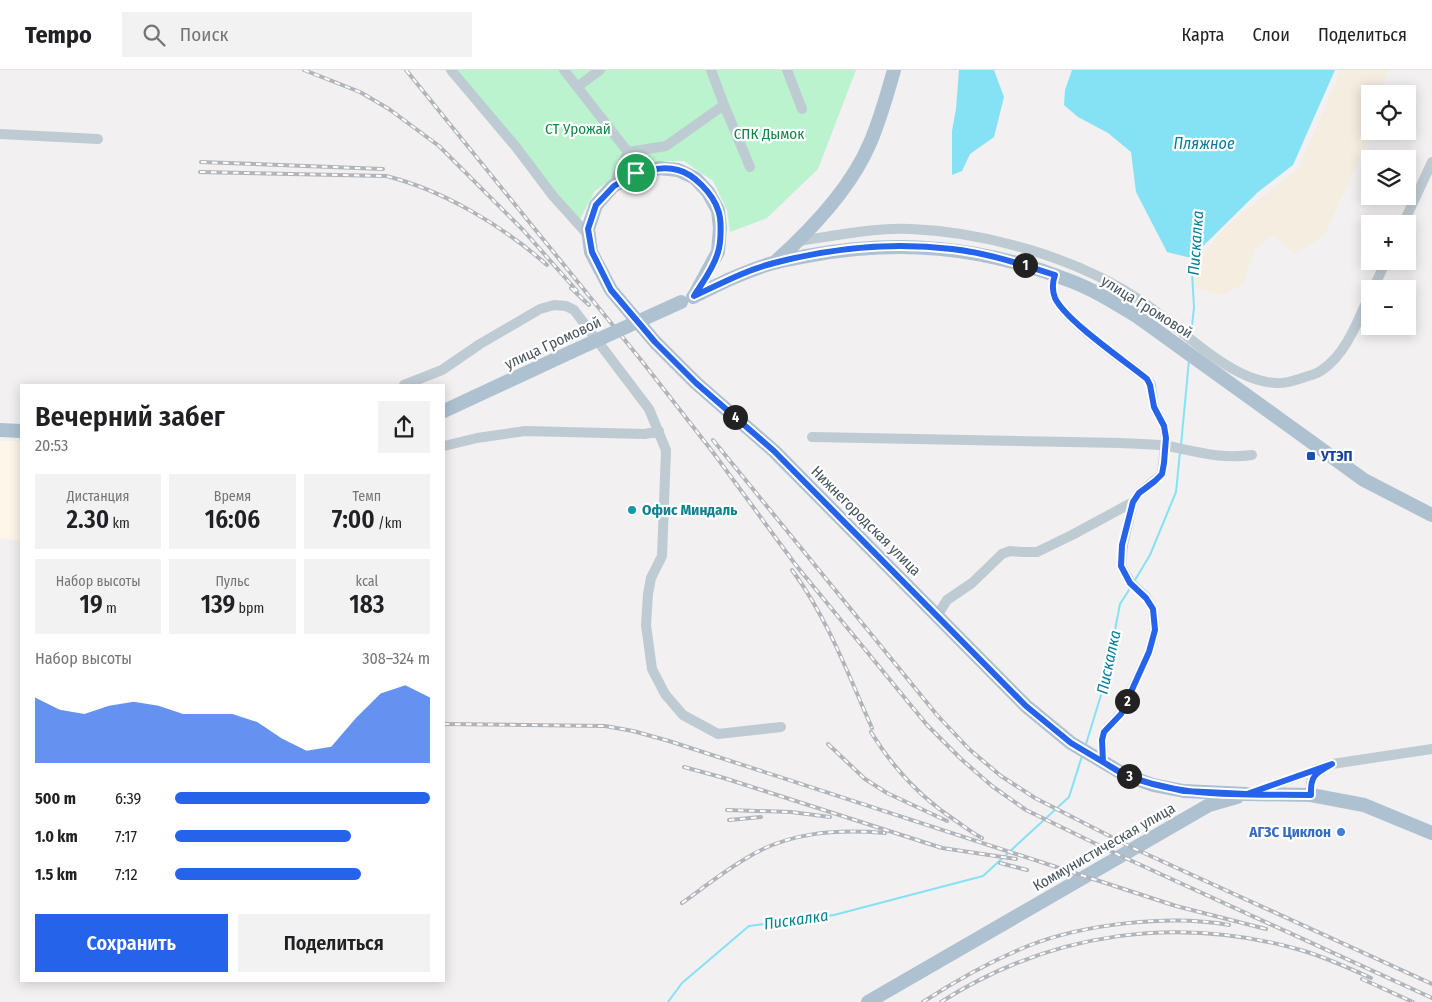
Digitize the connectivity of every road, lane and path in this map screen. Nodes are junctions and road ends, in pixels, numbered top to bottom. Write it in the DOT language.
graph roads {
  1 [pos="451,70"];
  2 [pos="564,70"];
  3 [pos="600,70"];
  4 [pos="710,70"];
  5 [pos="787,70"];
  6 [pos="894,70"];
  7 [pos="577,87"];
  8 [pos="724,105"];
  9 [pos="802,109"];
  10 [pos="0,134"];
  11 [pos="98,139"];
  12 [pos="628,152"];
  13 [pos="1432,162"];
  14 [pos="750,167"];
  15 [pos="614,186"];
  16 [pos="1407,215"];
  17 [pos="589,236"];
  18 [pos="799,241"];
  19 [pos="774,263"];
  20 [pos="1055,275"];
  21 [pos="687,299"];
  22 [pos="1361,313"];
  23 [pos="407,384"];
  24 [pos="445,411"];
  25 [pos="0,430"];
  26 [pos="20,431"];
  27 [pos="659,431"];
  28 [pos="812,437"];
  29 [pos="445,446"];
  30 [pos="1166,446"];
  31 [pos="1252,455"];
  32 [pos="1133,502"];
  33 [pos="1432,515"];
  34 [pos="937,616"];
  35 [pos="782,727"];
  36 [pos="1432,749"];
  37 [pos="1103,762"];
  38 [pos="1332,764"];
  39 [pos="1247,794"];
  40 [pos="1311,795"];
  41 [pos="1432,833"];
  42 [pos="868,1002"];
  1 -- 17 [label="street"];
  2 -- 7 [label="street"];
  3 -- 7 [label="street"];
  4 -- 8 [label="street"];
  5 -- 9 [label="street"];
  6 -- 18 [label="main road"];
  7 -- 12 [label="street"];
  8 -- 12 [label="street"];
  8 -- 14 [label="street"];
  10 -- 11 [label="street"];
  12 -- 15 [label="street"];
  13 -- 16 [label="street"];
  15 -- 17 [label="main road, Нижнегородская улица"];
  15 -- 21 [label="main road, Нижнегородская улица"];
  17 -- 34 [label="main road, Нижнегородская улица"];
  18 -- 19 [label="main road"];
  18 -- 22 [label="street"];
  19 -- 20 [label="main road, улица Громовой"];
  19 -- 21 [label="main road, улица Громовой"];
  20 -- 30 [label="street"];
  20 -- 33 [label="main road, улица Громовой"];
  21 -- 24 [label="main road, улица Громовой, bridge"];
  23 -- 27 [label="street"];
  25 -- 26 [label="main road"];
  27 -- 29 [label="street"];
  27 -- 35 [label="street"];
  28 -- 30 [label="street"];
  30 -- 31 [label="street"];
  30 -- 32 [label="street"];
  32 -- 34 [label="street"];
  32 -- 37 [label="street"];
  34 -- 37 [label="main road, Нижнегородская улица"];
  36 -- 38 [label="street, Коммунистическая улица"];
  37 -- 39 [label="main road, Нижнегородская улица"];
  38 -- 39 [label="street, Коммунистическая улица"];
  38 -- 40 [label="street"];
  39 -- 40 [label="main road, Нижнегородская улица"];
  39 -- 42 [label="main road, Коммунистическая улица"];
  40 -- 41 [label="main road, Нижнегородская улица"];
}
